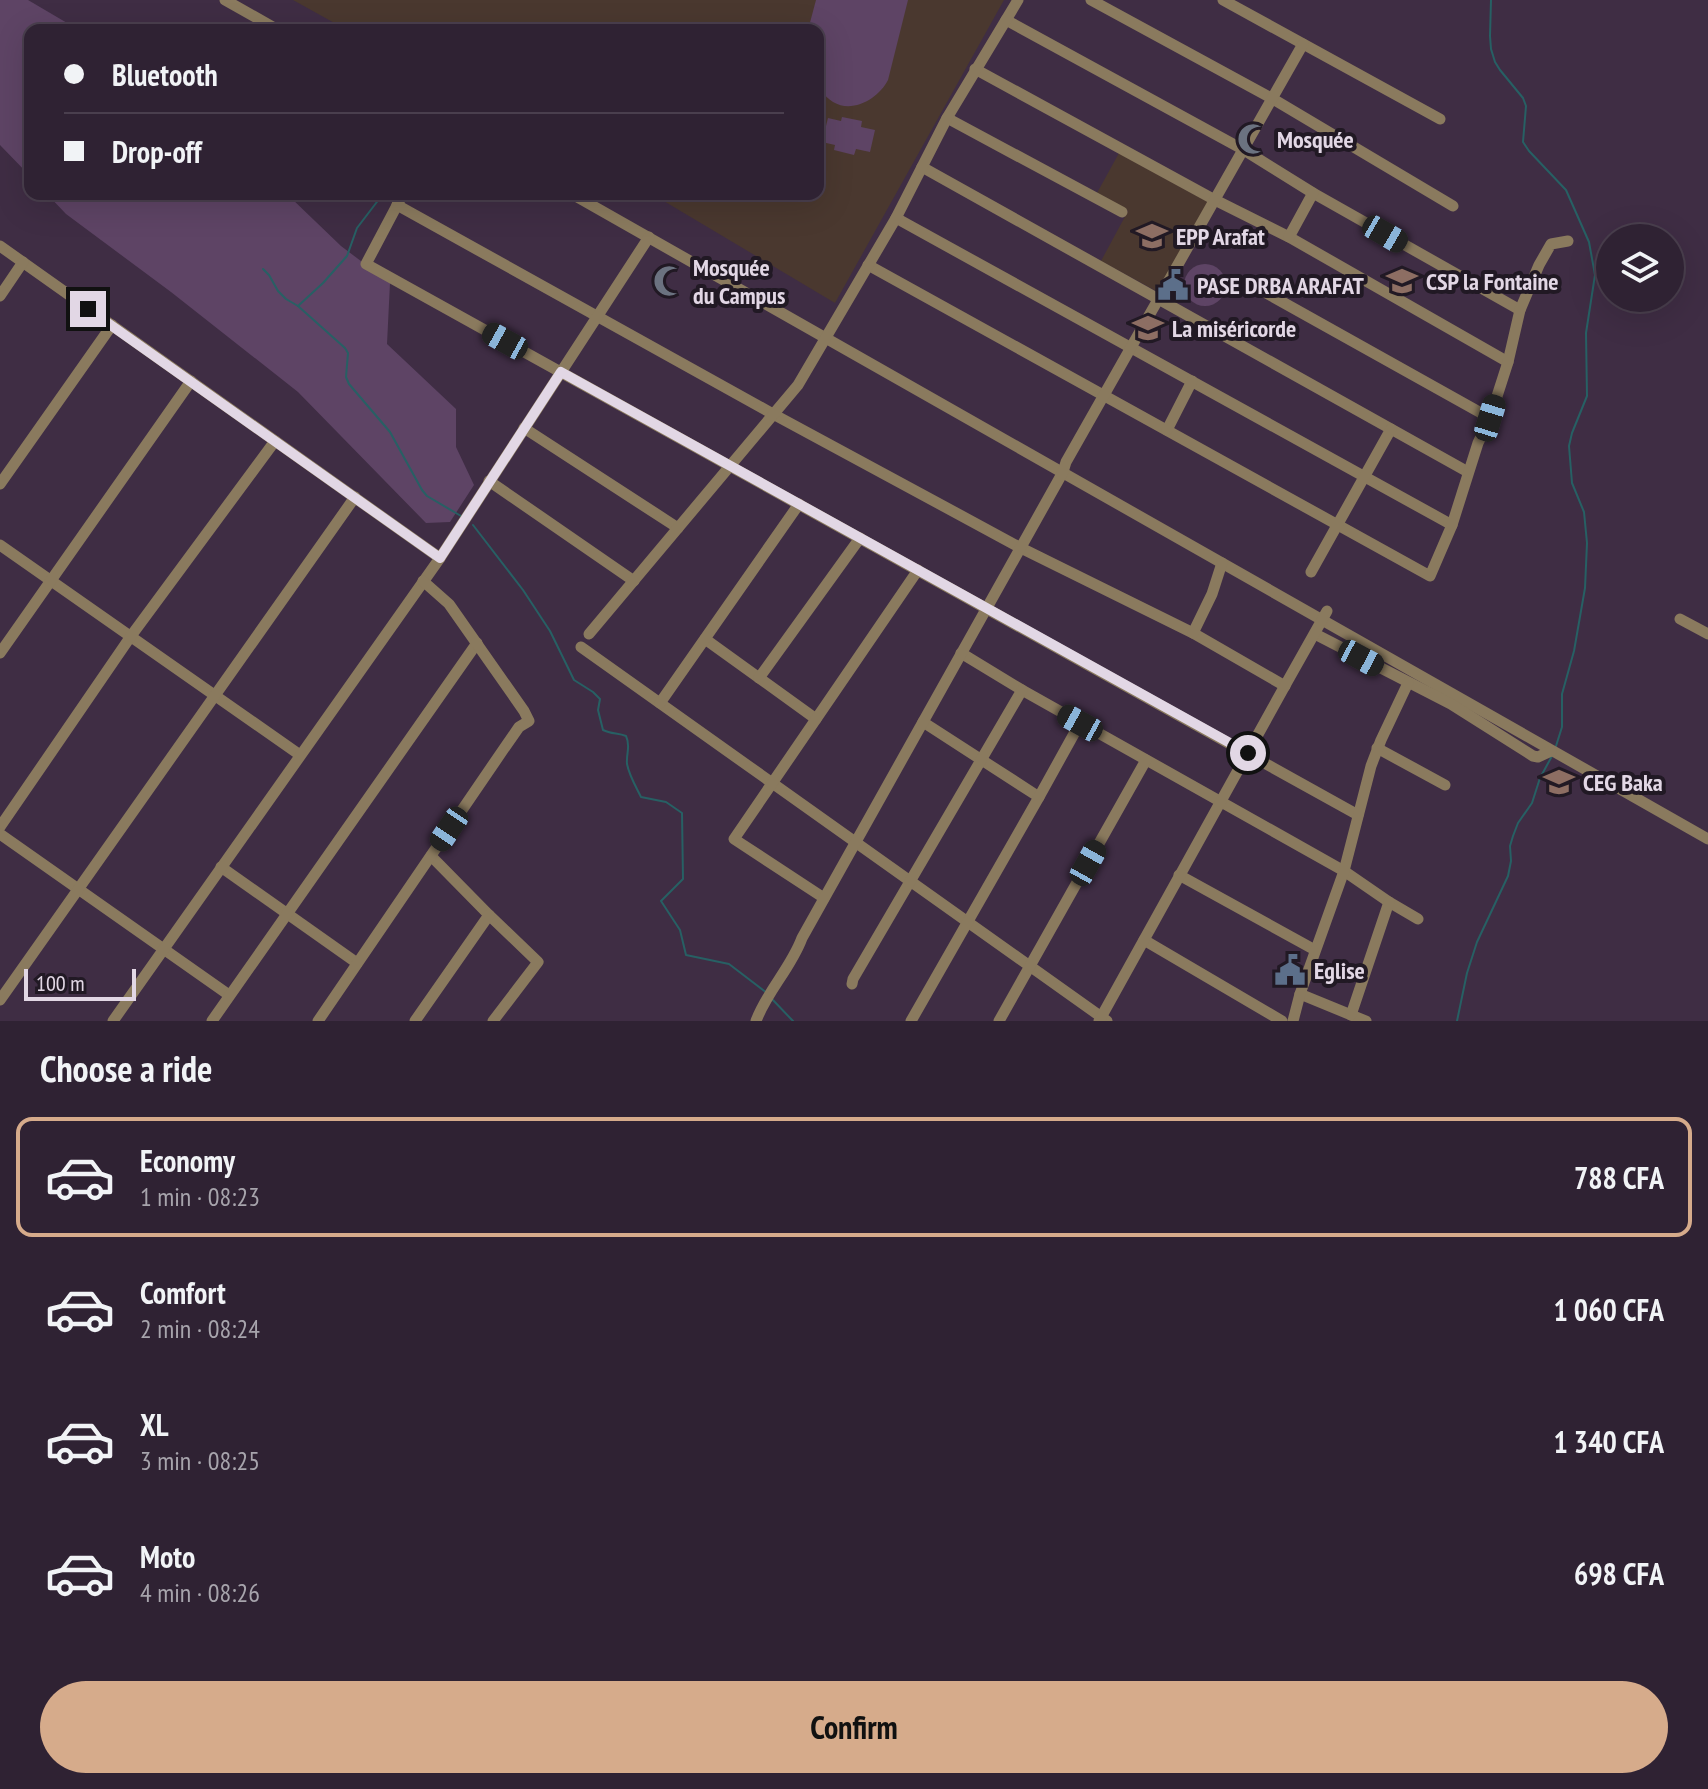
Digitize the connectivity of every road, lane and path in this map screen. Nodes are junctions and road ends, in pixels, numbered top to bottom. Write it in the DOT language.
graph roads {
  1 [pos="225,0"];
  2 [pos="1018,0"];
  3 [pos="1091,0"];
  4 [pos="1223,0"];
  5 [pos="1006,20"];
  6 [pos="267,24"];
  7 [pos="1303,44"];
  8 [pos="975,69"];
  9 [pos="1273,99"];
  10 [pos="947,118"];
  11 [pos="1440,119"];
  12 [pos="1244,150"];
  13 [pos="922,167"];
  14 [pos="1313,193"];
  15 [pos="399,200"];
  16 [pos="402,200"];
  17 [pos="583,200"];
  18 [pos="1215,200"];
  19 [pos="1453,206"];
  20 [pos="1122,212"];
  21 [pos="896,218"];
  22 [pos="649,237"];
  23 [pos="1289,237"];
  24 [pos="1568,241"];
  25 [pos="0,246"];
  26 [pos="23,262"];
  27 [pos="868,265"];
  28 [pos="1250,284"];
  29 [pos="0,296"];
  30 [pos="1158,299"];
  31 [pos="1520,310"];
  32 [pos="597,316"];
  33 [pos="112,325"];
  34 [pos="826,338"];
  35 [pos="1131,348"];
  36 [pos="1508,362"];
  37 [pos="561,372"];
  38 [pos="191,381"];
  39 [pos="1192,381"];
  40 [pos="1104,395"];
  41 [pos="773,414"];
  42 [pos="1490,418"];
  43 [pos="524,428"];
  44 [pos="1391,429"];
  45 [pos="1167,430"];
  46 [pos="275,441"];
  47 [pos="731,465"];
  48 [pos="1063,472"];
  49 [pos="1468,472"];
  50 [pos="1364,477"];
  51 [pos="489,481"];
  52 [pos="0,484"];
  53 [pos="355,497"];
  54 [pos="799,504"];
  55 [pos="1338,524"];
  56 [pos="1452,525"];
  57 [pos="678,528"];
  58 [pos="860,538"];
  59 [pos="0,545"];
  60 [pos="1021,548"];
  61 [pos="440,558"];
  62 [pos="1222,563"];
  63 [pos="918,570"];
  64 [pos="1311,572"];
  65 [pos="51,581"];
  66 [pos="423,581"];
  67 [pos="634,581"];
  68 [pos="987,608"];
  69 [pos="1325,616"];
  70 [pos="1680,619"];
  71 [pos="1193,633"];
  72 [pos="589,634"];
  73 [pos="1315,634"];
  74 [pos="1708,634"];
  75 [pos="131,636"];
  76 [pos="705,639"];
  77 [pos="477,643"];
  78 [pos="581,647"];
  79 [pos="0,653"];
  80 [pos="961,653"];
  81 [pos="759,678"];
  82 [pos="1408,683"];
  83 [pos="1285,686"];
  84 [pos="1022,690"];
  85 [pos="215,695"];
  86 [pos="660,703"];
  87 [pos="816,719"];
  88 [pos="923,722"];
  89 [pos="1080,723"];
  90 [pos="1377,748"];
  91 [pos="1551,751"];
  92 [pos="1248,753"];
  93 [pos="300,755"];
  94 [pos="981,760"];
  95 [pos="1146,760"];
  96 [pos="772,783"];
  97 [pos="1445,785"];
  98 [pos="1039,797"];
  99 [pos="1220,800"];
  100 [pos="1358,815"];
  101 [pos="0,827"];
  102 [pos="0,834"];
  103 [pos="1708,839"];
  104 [pos="855,842"];
  105 [pos="431,856"];
  106 [pos="221,867"];
  107 [pos="1344,871"];
  108 [pos="1179,875"];
  109 [pos="910,881"];
  110 [pos="79,889"];
  111 [pos="824,898"];
  112 [pos="1389,902"];
  113 [pos="287,914"];
  114 [pos="489,915"];
  115 [pos="1418,919"];
  116 [pos="968,922"];
  117 [pos="1144,940"];
  118 [pos="164,949"];
  119 [pos="1315,950"];
  120 [pos="357,963"];
  121 [pos="1030,967"];
  122 [pos="852,984"];
  123 [pos="1300,994"];
  124 [pos="229,995"];
  125 [pos="0,1000"];
  126 [pos="1351,1015"];
  127 [pos="1102,1020"];
  128 [pos="113,1021"];
  129 [pos="212,1021"];
  130 [pos="318,1021"];
  131 [pos="415,1021"];
  132 [pos="493,1021"];
  133 [pos="756,1021"];
  134 [pos="911,1021"];
  135 [pos="999,1021"];
  136 [pos="1282,1021"];
  137 [pos="1293,1021"];
  138 [pos="1366,1021"];
  1 -- 6 [label="street"];
  2 -- 5 [label="street"];
  3 -- 9 [label="street"];
  4 -- 7 [label="street"];
  5 -- 8 [label="street"];
  5 -- 12 [label="street"];
  7 -- 9 [label="street"];
  7 -- 11 [label="street"];
  8 -- 10 [label="street"];
  8 -- 18 [label="street"];
  9 -- 12 [label="street"];
  9 -- 19 [label="street"];
  10 -- 13 [label="street"];
  10 -- 20 [label="street"];
  12 -- 14 [label="street"];
  12 -- 18 [label="street"];
  13 -- 21 [label="street"];
  13 -- 30 [label="street"];
  14 -- 23 [label="street"];
  14 -- 31 [label="street"];
  15 -- 37 [label="street"];
  16 -- 32 [label="street"];
  17 -- 22 [label="street"];
  18 -- 23 [label="street"];
  18 -- 30 [label="street"];
  21 -- 27 [label="street"];
  21 -- 35 [label="street"];
  22 -- 32 [label="street"];
  22 -- 34 [label="street"];
  23 -- 36 [label="street"];
  24 -- 31 [label="street"];
  25 -- 26 [label="street"];
  26 -- 29 [label="street"];
  26 -- 33 [label="street"];
  27 -- 34 [label="street"];
  27 -- 40 [label="street"];
  28 -- 42 [label="street"];
  30 -- 35 [label="street"];
  30 -- 44 [label="street"];
  31 -- 36 [label="street"];
  32 -- 37 [label="street"];
  32 -- 41 [label="street"];
  33 -- 38 [label="street"];
  33 -- 52 [label="street"];
  34 -- 41 [label="street"];
  34 -- 48 [label="street"];
  35 -- 39 [label="street"];
  35 -- 40 [label="street"];
  36 -- 42 [label="street"];
  37 -- 43 [label="street"];
  37 -- 47 [label="street"];
  38 -- 46 [label="street"];
  38 -- 65 [label="street"];
  39 -- 45 [label="street"];
  39 -- 50 [label="street"];
  40 -- 45 [label="street"];
  40 -- 48 [label="street"];
  41 -- 47 [label="street"];
  41 -- 60 [label="street"];
  42 -- 49 [label="street"];
  43 -- 51 [label="street"];
  43 -- 57 [label="street"];
  44 -- 49 [label="street"];
  44 -- 50 [label="street"];
  45 -- 55 [label="street"];
  46 -- 53 [label="street"];
  46 -- 75 [label="street"];
  47 -- 54 [label="street"];
  47 -- 57 [label="street"];
  48 -- 60 [label="street"];
  48 -- 62 [label="street"];
  49 -- 56 [label="street"];
  50 -- 55 [label="street"];
  50 -- 56 [label="street"];
  51 -- 61 [label="street"];
  51 -- 67 [label="street"];
  53 -- 61 [label="street"];
  53 -- 85 [label="street"];
  54 -- 58 [label="street"];
  54 -- 76 [label="street"];
  55 -- 56 [label="street"];
  55 -- 64 [label="street"];
  57 -- 67 [label="street"];
  58 -- 63 [label="street"];
  58 -- 81 [label="street"];
  59 -- 65 [label="street"];
  60 -- 68 [label="street"];
  60 -- 71 [label="street"];
  61 -- 66 [label="street"];
  62 -- 69 [label="street"];
  62 -- 71 [label="street"];
  63 -- 68 [label="street"];
  63 -- 87 [label="street"];
  65 -- 75 [label="street"];
  65 -- 79 [label="street"];
  66 -- 77 [label="street"];
  66 -- 93 [label="street"];
  67 -- 72 [label="street"];
  68 -- 80 [label="street"];
  68 -- 92 [label="street"];
  69 -- 73 [label="street"];
  69 -- 91 [label="street"];
  70 -- 74 [label="street"];
  71 -- 83 [label="street"];
  73 -- 82 [label="street"];
  73 -- 83 [label="street"];
  75 -- 85 [label="street"];
  75 -- 101 [label="street"];
  76 -- 81 [label="street"];
  76 -- 86 [label="street"];
  77 -- 105 [label="street"];
  77 -- 113 [label="street"];
  78 -- 86 [label="street"];
  80 -- 84 [label="street"];
  80 -- 88 [label="street"];
  81 -- 87 [label="street"];
  82 -- 90 [label="street"];
  82 -- 91 [label="street"];
  83 -- 92 [label="street"];
  84 -- 89 [label="street"];
  84 -- 94 [label="street"];
  85 -- 93 [label="street"];
  85 -- 110 [label="street"];
  86 -- 96 [label="street"];
  87 -- 96 [label="street"];
  88 -- 94 [label="street"];
  88 -- 104 [label="street"];
  89 -- 95 [label="street"];
  89 -- 98 [label="street"];
  90 -- 97 [label="street"];
  90 -- 100 [label="street"];
  91 -- 103 [label="street"];
  92 -- 99 [label="street"];
  92 -- 100 [label="street"];
  93 -- 106 [label="street"];
  94 -- 98 [label="street"];
  94 -- 109 [label="street"];
  95 -- 99 [label="street"];
  95 -- 121 [label="street"];
  96 -- 104 [label="street"];
  96 -- 111 [label="street"];
  98 -- 116 [label="street"];
  99 -- 107 [label="street"];
  99 -- 108 [label="street"];
  100 -- 107 [label="street"];
  102 -- 110 [label="street"];
  104 -- 109 [label="street"];
  104 -- 111 [label="street"];
  105 -- 114 [label="street"];
  105 -- 120 [label="street"];
  106 -- 113 [label="street"];
  106 -- 118 [label="street"];
  107 -- 112 [label="street"];
  107 -- 119 [label="street"];
  108 -- 117 [label="street"];
  108 -- 119 [label="street"];
  109 -- 116 [label="street"];
  109 -- 122 [label="street"];
  110 -- 118 [label="street"];
  110 -- 125 [label="street"];
  111 -- 133 [label="street"];
  112 -- 115 [label="street"];
  112 -- 126 [label="street"];
  113 -- 120 [label="street"];
  113 -- 124 [label="street"];
  114 -- 131 [label="street"];
  114 -- 132 [label="street"];
  116 -- 121 [label="street"];
  116 -- 134 [label="street"];
  117 -- 127 [label="street"];
  117 -- 136 [label="street"];
  118 -- 124 [label="street"];
  118 -- 128 [label="street"];
  119 -- 123 [label="street"];
  120 -- 130 [label="street"];
  121 -- 127 [label="street"];
  121 -- 135 [label="street"];
  123 -- 126 [label="street"];
  123 -- 137 [label="street"];
  124 -- 129 [label="street"];
  126 -- 138 [label="street"];
}
